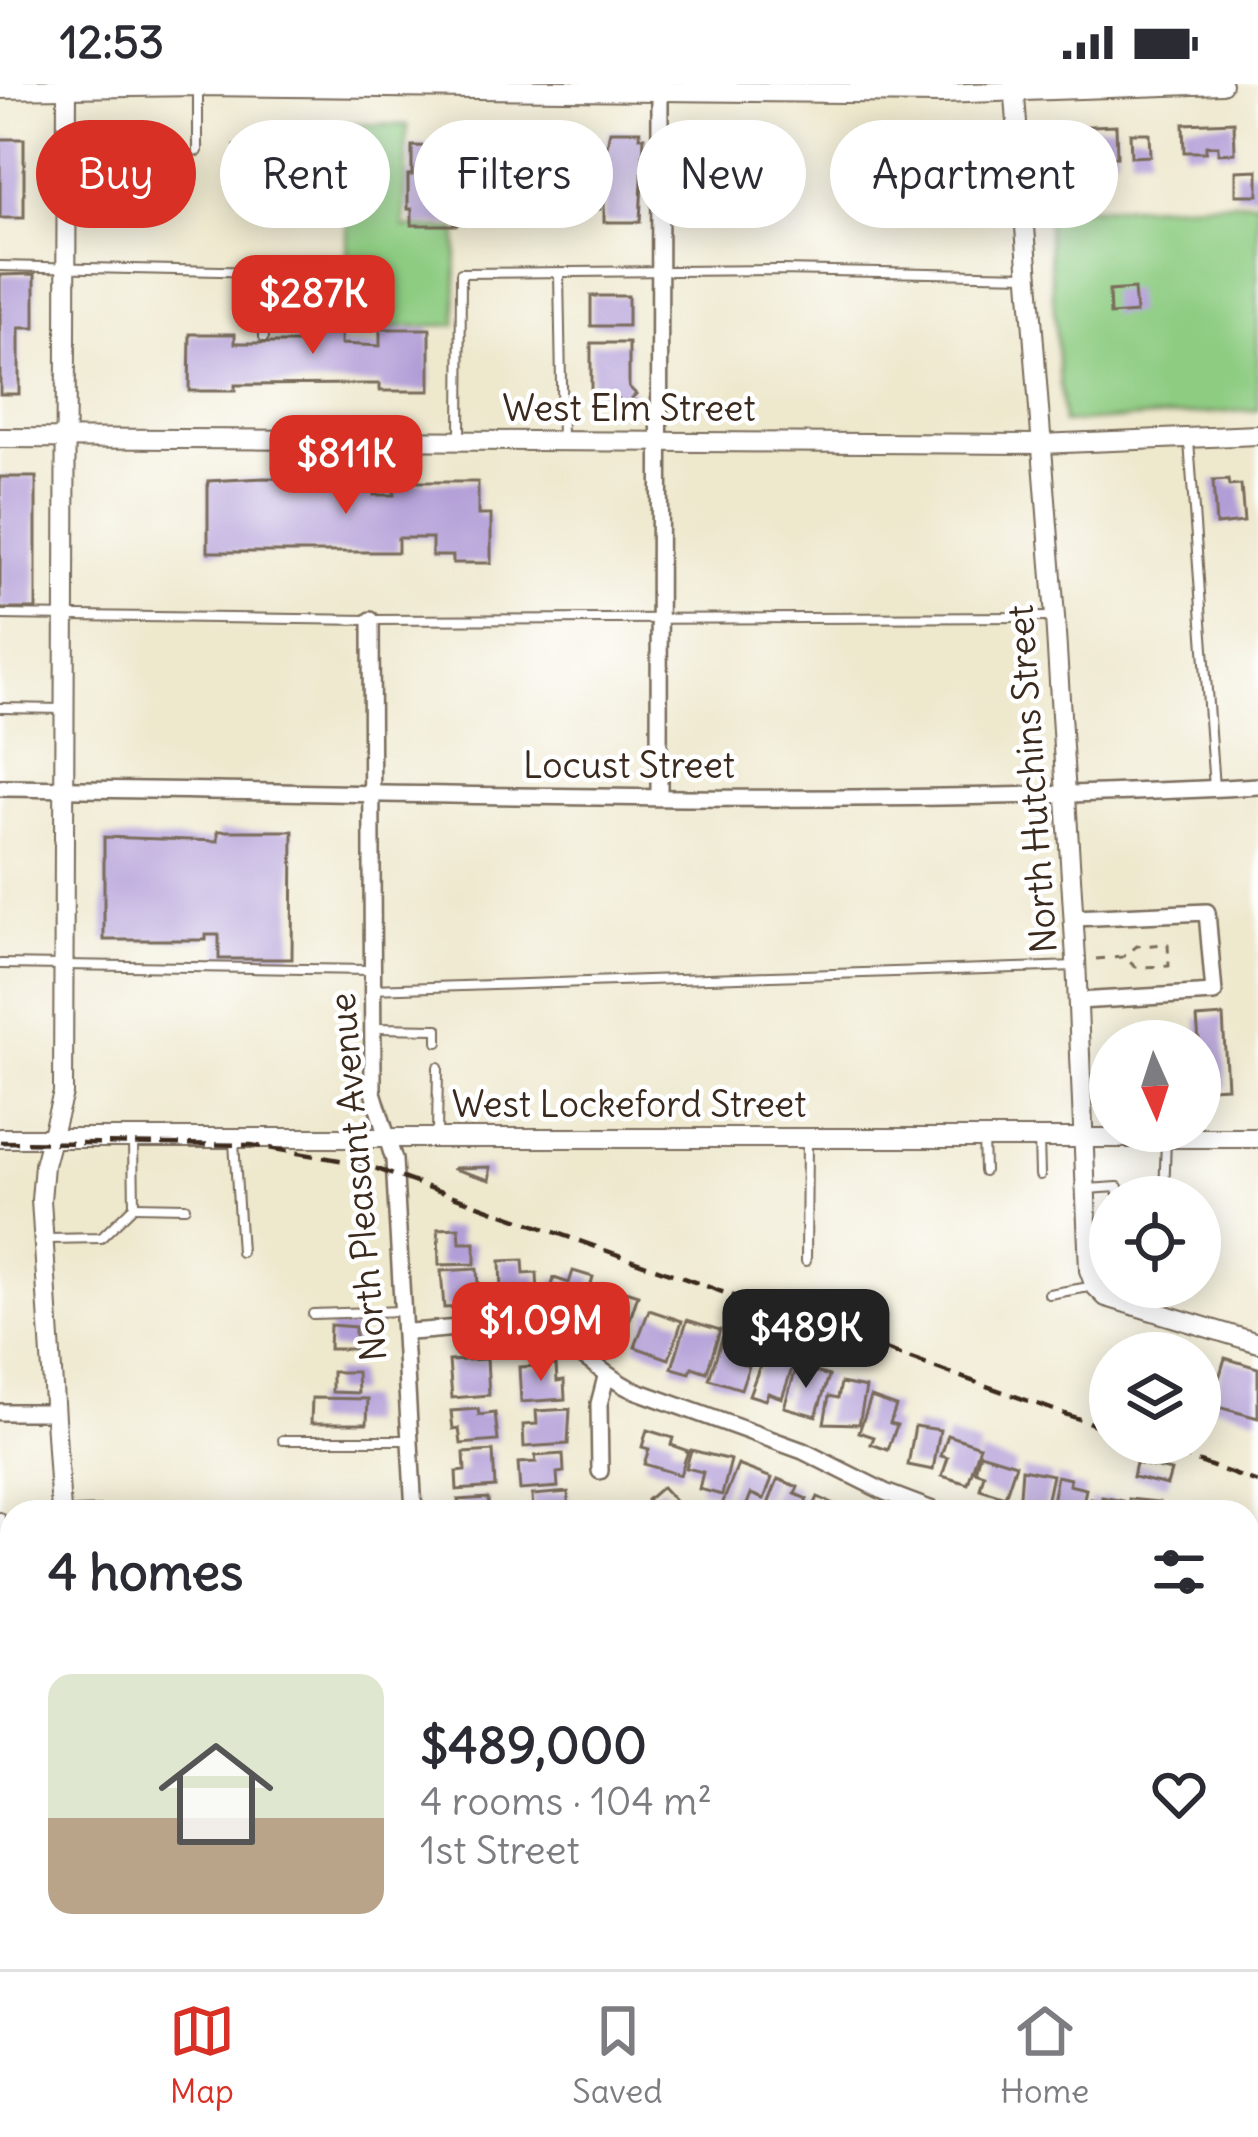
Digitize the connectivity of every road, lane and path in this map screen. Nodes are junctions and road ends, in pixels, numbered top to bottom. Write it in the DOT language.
graph roads {
  1 [pos="1222,84"];
  2 [pos="1163,85"];
  3 [pos="198,86"];
  4 [pos="67,87"];
  5 [pos="375,87"];
  6 [pos="447,87"];
  7 [pos="476,87"];
  8 [pos="660,87"];
  9 [pos="11,88"];
  10 [pos="1015,89"];
  11 [pos="198,151"];
  12 [pos="0,266"];
  13 [pos="66,266"];
  14 [pos="661,269"];
  15 [pos="559,274"];
  16 [pos="1029,274"];
  17 [pos="264,337"];
  18 [pos="1258,435"];
  19 [pos="0,438"];
  20 [pos="66,440"];
  21 [pos="460,440"];
  22 [pos="562,440"];
  23 [pos="659,440"];
  24 [pos="1189,440"];
  25 [pos="1040,444"];
  26 [pos="0,615"];
  27 [pos="64,615"];
  28 [pos="1055,616"];
  29 [pos="658,619"];
  30 [pos="370,620"];
  31 [pos="0,708"];
  32 [pos="64,709"];
  33 [pos="1258,786"];
  34 [pos="0,788"];
  35 [pos="1214,788"];
  36 [pos="64,789"];
  37 [pos="372,793"];
  38 [pos="658,796"];
  39 [pos="1066,796"];
  40 [pos="1074,918"];
  41 [pos="1123,957"];
  42 [pos="1076,963"];
  43 [pos="0,964"];
  44 [pos="63,964"];
  45 [pos="369,970"];
  46 [pos="370,988"];
  47 [pos="1078,1000"];
  48 [pos="371,1028"];
  49 [pos="438,1042"];
  50 [pos="438,1067"];
  51 [pos="807,1137"];
  52 [pos="983,1137"];
  53 [pos="1039,1137"];
  54 [pos="1083,1137"];
  55 [pos="1089,1137"];
  56 [pos="0,1138"];
  57 [pos="52,1138"];
  58 [pos="387,1138"];
  59 [pos="437,1138"];
  60 [pos="1221,1138"];
  61 [pos="1258,1138"];
  62 [pos="133,1139"];
  63 [pos="234,1140"];
  64 [pos="985,1171"];
  65 [pos="1040,1175"];
  66 [pos="1085,1189"];
  67 [pos="1089,1189"];
  68 [pos="134,1206"];
  69 [pos="185,1207"];
  70 [pos="43,1239"];
  71 [pos="242,1252"];
  72 [pos="1089,1254"];
  73 [pos="806,1261"];
  74 [pos="1089,1287"];
  75 [pos="1049,1294"];
  76 [pos="1143,1308"];
  77 [pos="1157,1308"];
  78 [pos="404,1311"];
  79 [pos="1156,1312"];
  80 [pos="313,1314"];
  81 [pos="406,1332"];
  82 [pos="1258,1343"];
  83 [pos="606,1377"];
  84 [pos="0,1412"];
  85 [pos="54,1412"];
  86 [pos="283,1440"];
  87 [pos="409,1440"];
  88 [pos="600,1471"];
  89 [pos="60,1500"];
  90 [pos="413,1500"];
  91 [pos="905,1500"];
  1 -- 2 [label="street"];
  2 -- 10 [label="street"];
  3 -- 4 [label="street"];
  3 -- 5 [label="street"];
  3 -- 11 [label="lane"];
  4 -- 9 [label="street"];
  4 -- 13 [label="street"];
  5 -- 6 [label="street"];
  6 -- 7 [label="street"];
  7 -- 8 [label="street"];
  8 -- 10 [label="street"];
  8 -- 14 [label="street"];
  10 -- 16 [label="street, North Hutchins Street"];
  12 -- 13 [label="lane"];
  13 -- 17 [label="lane"];
  13 -- 20 [label="street"];
  14 -- 15 [label="lane"];
  14 -- 16 [label="lane"];
  14 -- 23 [label="street"];
  15 -- 21 [label="lane"];
  15 -- 22 [label="lane"];
  16 -- 25 [label="street, North Hutchins Street"];
  18 -- 24 [label="street, West Elm Street"];
  19 -- 20 [label="street, West Elm Street"];
  20 -- 21 [label="street, West Elm Street"];
  20 -- 27 [label="street"];
  21 -- 22 [label="street, West Elm Street"];
  22 -- 23 [label="street, West Elm Street"];
  23 -- 25 [label="street, West Elm Street"];
  23 -- 29 [label="street"];
  24 -- 25 [label="street, West Elm Street"];
  24 -- 35 [label="lane"];
  25 -- 28 [label="street, North Hutchins Street"];
  26 -- 27 [label="lane"];
  27 -- 30 [label="lane"];
  27 -- 32 [label="street"];
  28 -- 29 [label="lane"];
  28 -- 39 [label="street, North Hutchins Street"];
  29 -- 30 [label="lane"];
  29 -- 38 [label="street"];
  30 -- 37 [label="street, North Pleasant Avenue"];
  31 -- 32 [label="lane"];
  32 -- 36 [label="street"];
  33 -- 35 [label="street, Locust Street"];
  34 -- 36 [label="street, Locust Street"];
  35 -- 39 [label="street, Locust Street"];
  36 -- 37 [label="street, Locust Street"];
  36 -- 44 [label="street"];
  37 -- 38 [label="street, Locust Street"];
  37 -- 45 [label="street, North Pleasant Avenue"];
  38 -- 39 [label="street, Locust Street"];
  39 -- 40 [label="street, North Hutchins Street"];
  40 -- 42 [label="street, North Hutchins Street"];
  40 -- 47 [label="street"];
  41 -- 41 [label="path"];
  41 -- 42 [label="path"];
  42 -- 46 [label="lane"];
  42 -- 47 [label="street, North Hutchins Street"];
  43 -- 44 [label="lane"];
  44 -- 45 [label="lane"];
  44 -- 57 [label="street"];
  45 -- 46 [label="street, North Pleasant Avenue"];
  46 -- 48 [label="street, North Pleasant Avenue"];
  47 -- 54 [label="street, North Hutchins Street"];
  48 -- 49 [label="lane"];
  48 -- 58 [label="street, North Pleasant Avenue"];
  50 -- 59 [label="lane"];
  51 -- 52 [label="street, West Lockeford Street"];
  51 -- 59 [label="street, West Lockeford Street"];
  51 -- 73 [label="lane"];
  52 -- 53 [label="street, West Lockeford Street"];
  52 -- 64 [label="lane"];
  53 -- 54 [label="street, West Lockeford Street"];
  53 -- 65 [label="lane"];
  54 -- 55 [label="street, West Lockeford Street"];
  54 -- 66 [label="street, North Hutchins Street"];
  56 -- 57 [label="street, West Lockeford Street"];
  57 -- 62 [label="street, West Lockeford Street"];
  57 -- 70 [label="street"];
  58 -- 59 [label="street, West Lockeford Street"];
  58 -- 63 [label="street, West Lockeford Street"];
  58 -- 78 [label="street, North Pleasant Avenue"];
  60 -- 61 [label="street, West Lockeford Street"];
  62 -- 63 [label="street, West Lockeford Street"];
  62 -- 68 [label="lane"];
  63 -- 71 [label="lane"];
  66 -- 67 [label="lane"];
  66 -- 72 [label="street, North Hutchins Street"];
  68 -- 69 [label="lane"];
  68 -- 70 [label="lane"];
  70 -- 85 [label="street"];
  74 -- 75 [label="lane"];
  76 -- 79 [label="street"];
  77 -- 79 [label="lane"];
  78 -- 80 [label="lane"];
  78 -- 81 [label="street, North Pleasant Avenue"];
  79 -- 82 [label="street"];
  81 -- 83 [label="street"];
  81 -- 87 [label="street, North Pleasant Avenue"];
  83 -- 88 [label="street"];
  83 -- 91 [label="street"];
  84 -- 85 [label="street"];
  85 -- 89 [label="street"];
  86 -- 87 [label="lane"];
  87 -- 90 [label="street, North Pleasant Avenue"];
}
